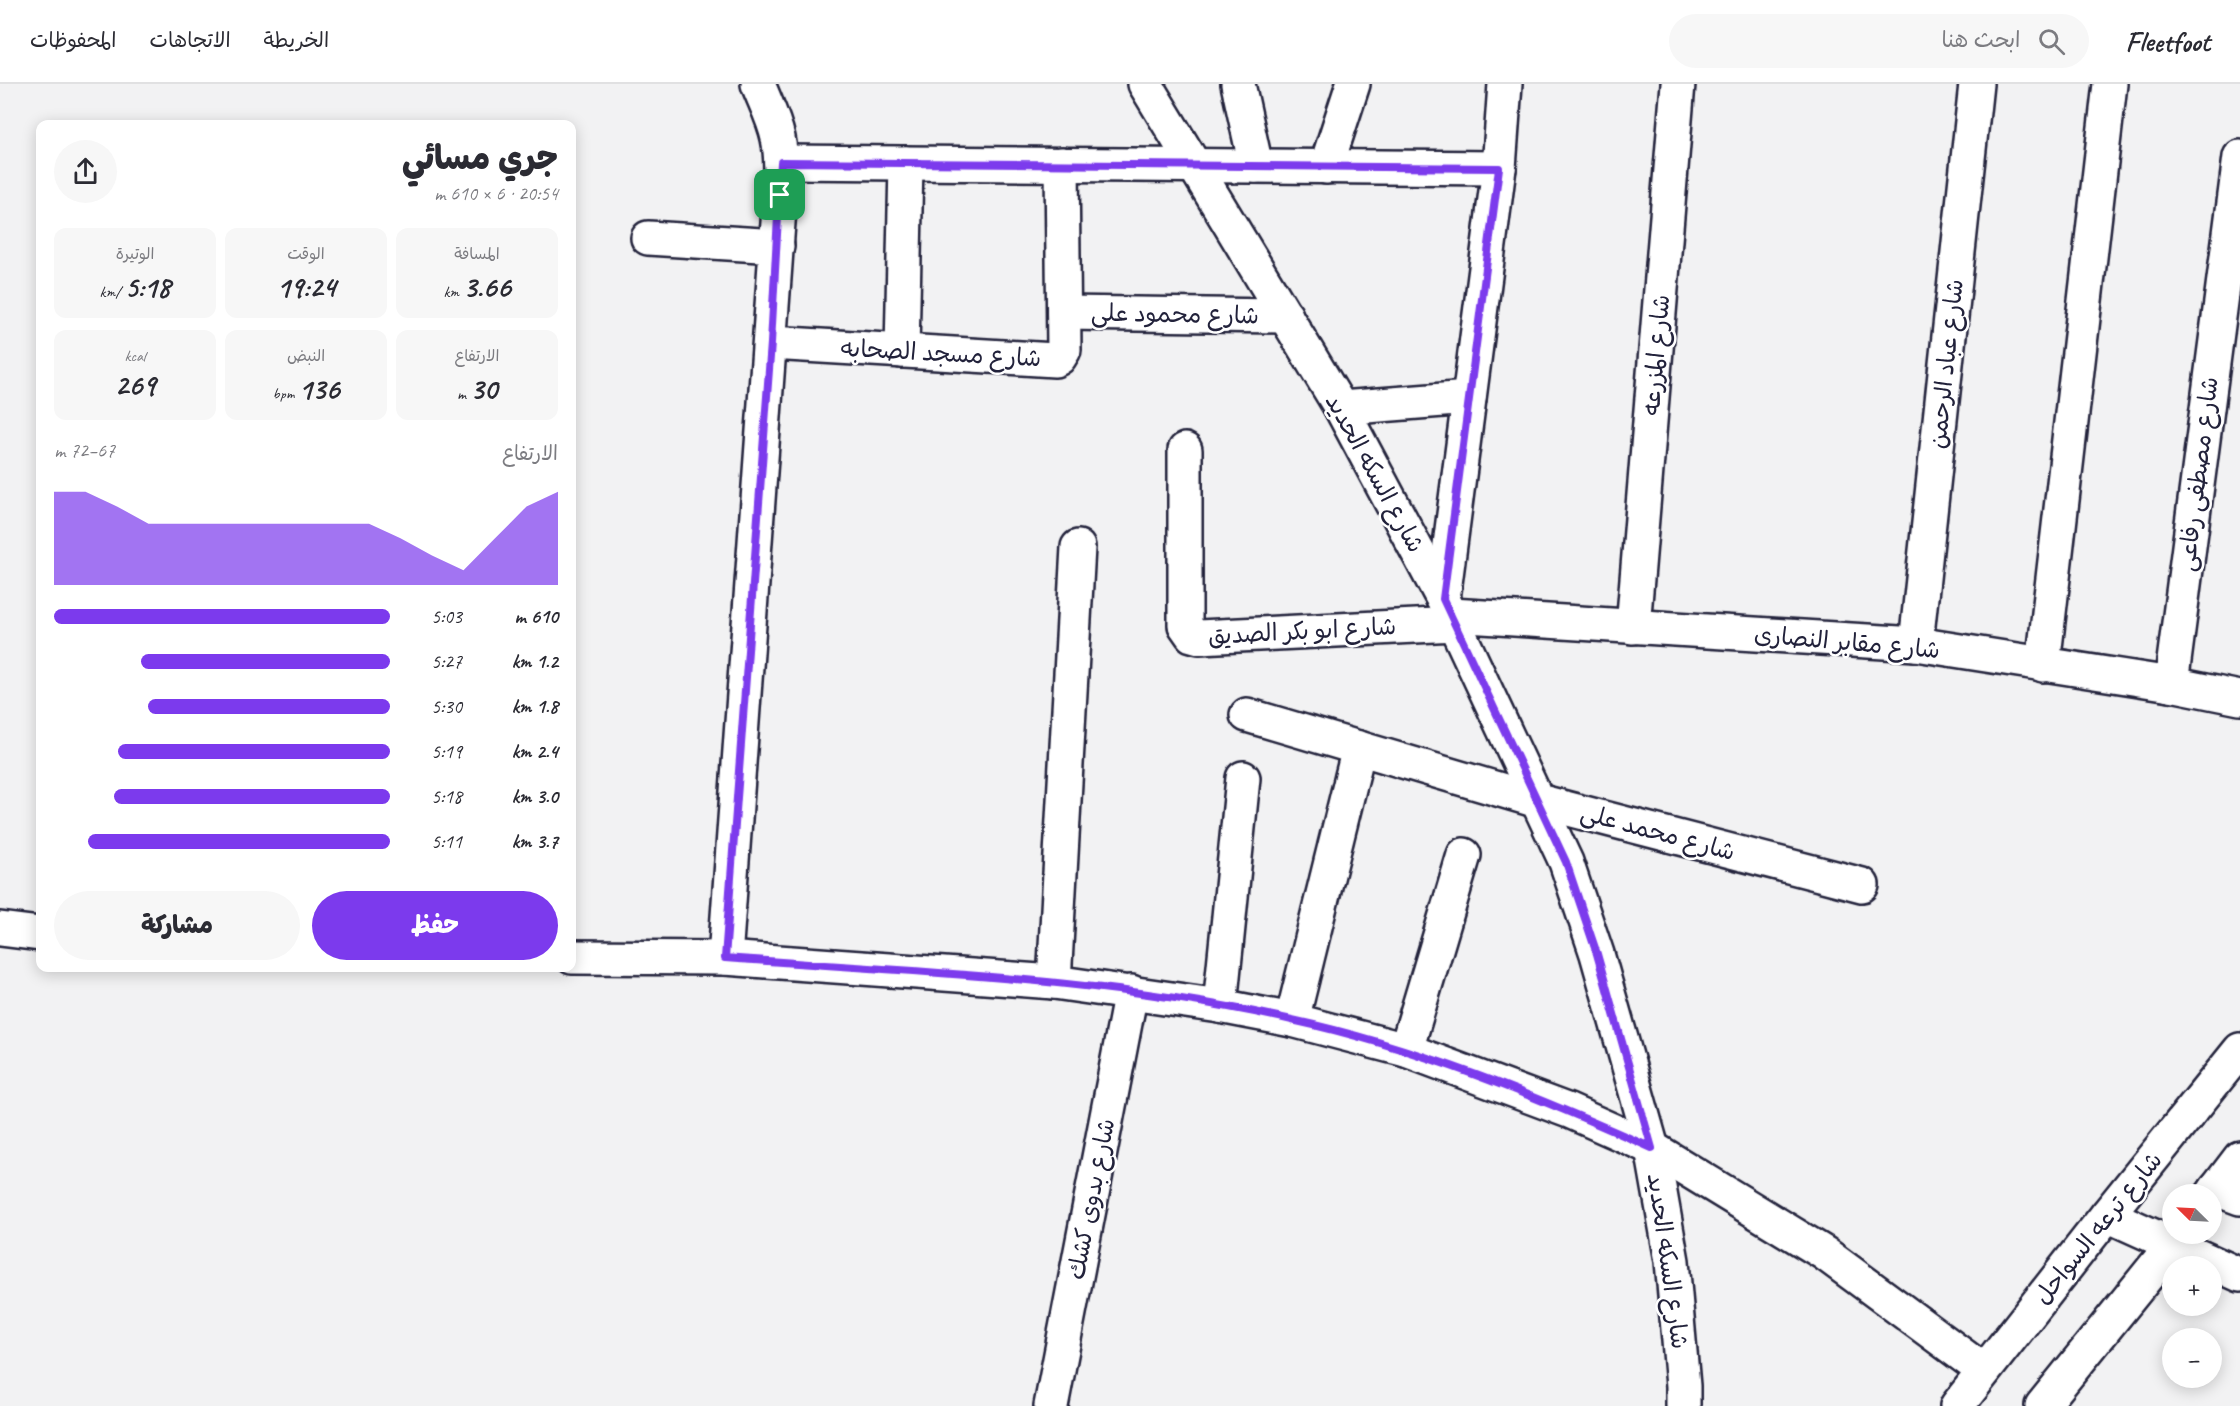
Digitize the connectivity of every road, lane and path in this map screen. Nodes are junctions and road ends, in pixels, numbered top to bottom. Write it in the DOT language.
graph roads {
  1 [pos="758,84"];
  2 [pos="1145,84"];
  3 [pos="1238,84"];
  4 [pos="1353,84"];
  5 [pos="1505,84"];
  6 [pos="1678,84"];
  7 [pos="1976,84"];
  8 [pos="2109,84"];
  9 [pos="2240,157"];
  10 [pos="781,162"];
  11 [pos="906,163"];
  12 [pos="1062,164"];
  13 [pos="1196,166"];
  14 [pos="1256,166"];
  15 [pos="1326,167"];
  16 [pos="1499,168"];
  17 [pos="648,238"];
  18 [pos="777,246"];
  19 [pos="1064,313"];
  20 [pos="1286,316"];
  21 [pos="771,343"];
  22 [pos="902,351"];
  23 [pos="1469,398"];
  24 [pos="1341,408"];
  25 [pos="1185,450"];
  26 [pos="1078,547"];
  27 [pos="1450,613"];
  28 [pos="1633,627"];
  29 [pos="1916,644"];
  30 [pos="2043,665"];
  31 [pos="2171,684"];
  32 [pos="2240,698"];
  33 [pos="1247,715"];
  34 [pos="1359,748"];
  35 [pos="1243,778"];
  36 [pos="1538,801"];
  37 [pos="1464,855"];
  38 [pos="1862,885"];
  39 [pos="0,929"];
  40 [pos="36,934"];
  41 [pos="576,957"];
  42 [pos="725,958"];
  43 [pos="1054,982"];
  44 [pos="1131,992"];
  45 [pos="1220,1006"];
  46 [pos="1292,1020"];
  47 [pos="1406,1050"];
  48 [pos="2240,1050"];
  49 [pos="1652,1148"];
  50 [pos="2240,1158"];
  51 [pos="2222,1194"];
  52 [pos="2106,1215"];
  53 [pos="2162,1234"];
  54 [pos="2173,1244"];
  55 [pos="2186,1244"];
  56 [pos="2240,1275"];
  57 [pos="1984,1371"];
  58 [pos="1051,1406"];
  59 [pos="1683,1406"];
  60 [pos="1957,1406"];
  61 [pos="2042,1406"];
  1 -- 10 [label="street"];
  2 -- 13 [label="street, شارع السكه الحديد"];
  3 -- 14 [label="street"];
  4 -- 15 [label="street"];
  5 -- 16 [label="street"];
  6 -- 28 [label="street, شارع المزرعه"];
  7 -- 29 [label="street, شارع عباد الرحمن"];
  8 -- 30 [label="street"];
  9 -- 31 [label="street, شارع مصطفى رفاعى"];
  10 -- 11 [label="street"];
  10 -- 18 [label="street"];
  11 -- 12 [label="street"];
  11 -- 22 [label="street"];
  12 -- 13 [label="street"];
  12 -- 19 [label="street, شارع مسجد الصحابه"];
  13 -- 14 [label="street"];
  13 -- 20 [label="street, شارع السكه الحديد"];
  14 -- 15 [label="street"];
  15 -- 16 [label="street"];
  16 -- 23 [label="street"];
  17 -- 18 [label="street"];
  18 -- 21 [label="street"];
  19 -- 20 [label="street, شارع محمود على"];
  19 -- 22 [label="street, شارع مسجد الصحابه"];
  20 -- 24 [label="street, شارع السكه الحديد"];
  21 -- 22 [label="street, شارع مسجد الصحابه"];
  21 -- 42 [label="street"];
  23 -- 24 [label="street"];
  23 -- 27 [label="street"];
  24 -- 27 [label="street, شارع السكه الحديد"];
  25 -- 27 [label="street, شارع ابو بكر الصديق"];
  26 -- 43 [label="street"];
  27 -- 28 [label="street, شارع مقابر النصارى"];
  27 -- 36 [label="street, شارع السكه الحديد"];
  28 -- 29 [label="street, شارع مقابر النصارى"];
  29 -- 30 [label="street, شارع مقابر النصارى"];
  30 -- 31 [label="street, شارع مقابر النصارى"];
  31 -- 32 [label="street, شارع مقابر النصارى"];
  33 -- 34 [label="street, شارع محمد على"];
  34 -- 36 [label="street, شارع محمد على"];
  34 -- 46 [label="street"];
  35 -- 45 [label="street"];
  36 -- 38 [label="street, شارع محمد على"];
  36 -- 49 [label="street, شارع السكه الحديد"];
  37 -- 47 [label="street"];
  39 -- 40 [label="street"];
  41 -- 42 [label="street"];
  42 -- 43 [label="street"];
  43 -- 44 [label="street"];
  44 -- 45 [label="street"];
  44 -- 58 [label="street, شارع بدوى كشك"];
  45 -- 46 [label="street"];
  46 -- 47 [label="street"];
  47 -- 49 [label="street"];
  48 -- 52 [label="street, شارع ترعه السواحل"];
  49 -- 57 [label="street"];
  49 -- 59 [label="street, شارع السكه الحديد"];
  50 -- 51 [label="street"];
  52 -- 53 [label="street"];
  52 -- 57 [label="street, شارع ترعه السواحل"];
  54 -- 61 [label="street"];
  55 -- 56 [label="street"];
  57 -- 60 [label="street, شارع ترعه السواحل"];
}
